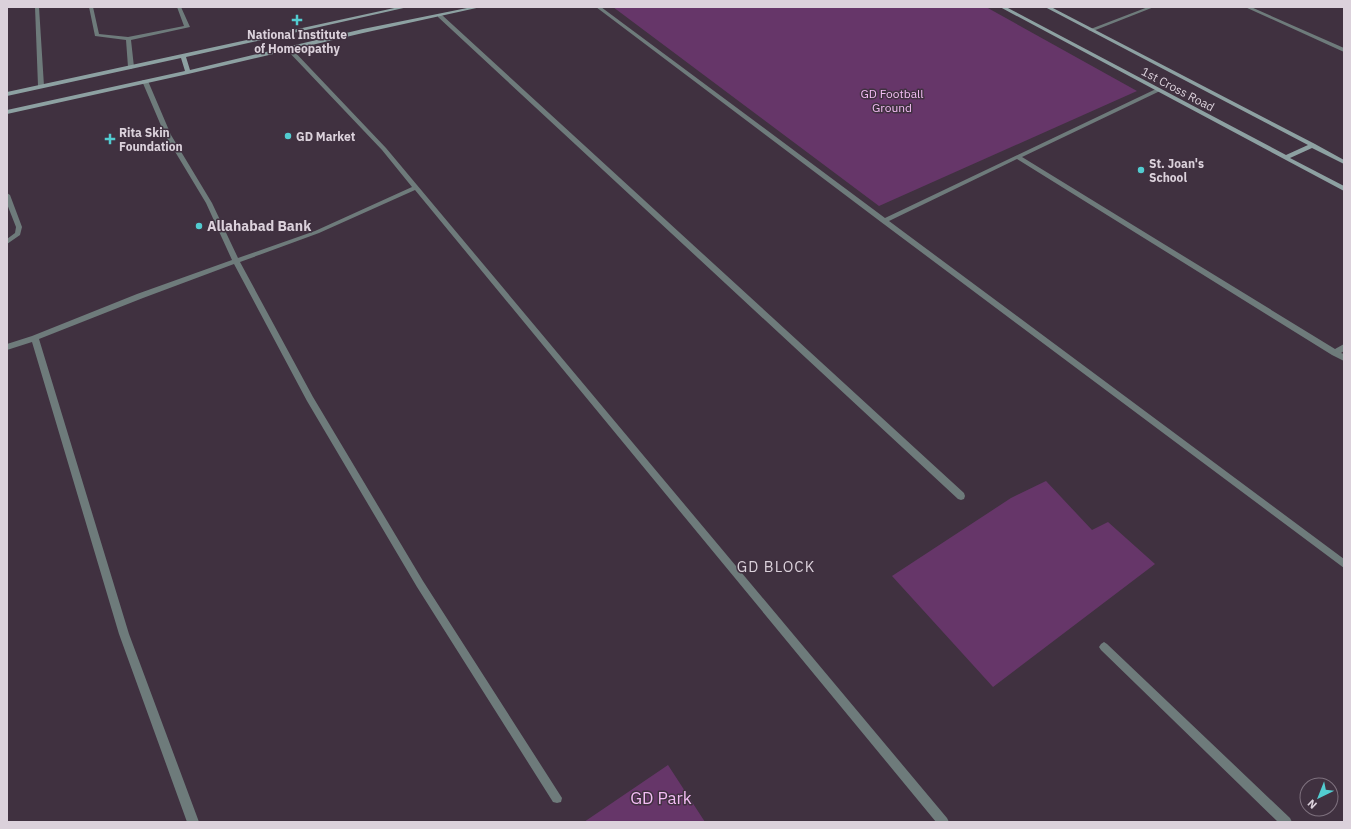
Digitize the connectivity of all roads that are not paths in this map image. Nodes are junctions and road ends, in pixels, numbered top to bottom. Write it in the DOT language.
graph roads {
  1 [pos="37,7"];
  2 [pos="91,7"];
  3 [pos="180,7"];
  4 [pos="406,7"];
  5 [pos="479,7"];
  6 [pos="598,7"];
  7 [pos="1002,7"];
  8 [pos="1047,7"];
  9 [pos="1152,7"];
  10 [pos="1247,7"];
  11 [pos="440,16"];
  12 [pos="1091,30"];
  13 [pos="128,39"];
  14 [pos="289,49"];
  15 [pos="1344,50"];
  16 [pos="183,55"];
  17 [pos="130,67"];
  18 [pos="188,72"];
  19 [pos="145,81"];
  20 [pos="41,86"];
  21 [pos="1158,90"];
  22 [pos="7,94"];
  23 [pos="7,112"];
  24 [pos="1313,145"];
  25 [pos="1018,157"];
  26 [pos="1285,158"];
  27 [pos="1344,162"];
  28 [pos="416,187"];
  29 [pos="1344,190"];
  30 [pos="7,195"];
  31 [pos="883,221"];
  32 [pos="7,242"];
  33 [pos="236,261"];
  34 [pos="35,338"];
  35 [pos="7,347"];
  36 [pos="1344,347"];
  37 [pos="1335,353"];
  38 [pos="1344,358"];
  39 [pos="961,496"];
  40 [pos="1344,564"];
  41 [pos="1104,648"];
  42 [pos="557,798"];
  43 [pos="193,822"];
  44 [pos="943,822"];
  45 [pos="1286,822"];
  1 -- 20 [label="street"];
  2 -- 13 [label="street"];
  3 -- 13 [label="street"];
  4 -- 16 [label="street"];
  5 -- 11 [label="street"];
  6 -- 31 [label="street"];
  7 -- 21 [label="street, 1st Cross Road"];
  8 -- 12 [label="street, 1st Cross Road"];
  9 -- 12 [label="street"];
  10 -- 15 [label="street"];
  11 -- 14 [label="street"];
  11 -- 39 [label="street"];
  12 -- 24 [label="street, 1st Cross Road"];
  13 -- 17 [label="street"];
  14 -- 18 [label="street"];
  14 -- 28 [label="street"];
  16 -- 17 [label="street"];
  16 -- 18 [label="street"];
  17 -- 20 [label="street"];
  18 -- 19 [label="street"];
  19 -- 23 [label="street"];
  19 -- 33 [label="street"];
  20 -- 22 [label="street"];
  21 -- 25 [label="street"];
  21 -- 26 [label="street, 1st Cross Road"];
  24 -- 26 [label="street"];
  24 -- 27 [label="street, 1st Cross Road"];
  25 -- 31 [label="street"];
  25 -- 37 [label="street"];
  26 -- 29 [label="street, 1st Cross Road"];
  28 -- 33 [label="street"];
  28 -- 44 [label="street"];
  30 -- 32 [label="street"];
  31 -- 40 [label="street"];
  33 -- 34 [label="street"];
  33 -- 42 [label="street"];
  34 -- 35 [label="street"];
  34 -- 43 [label="street"];
  36 -- 37 [label="street"];
  37 -- 38 [label="street"];
  41 -- 45 [label="street"];
}
